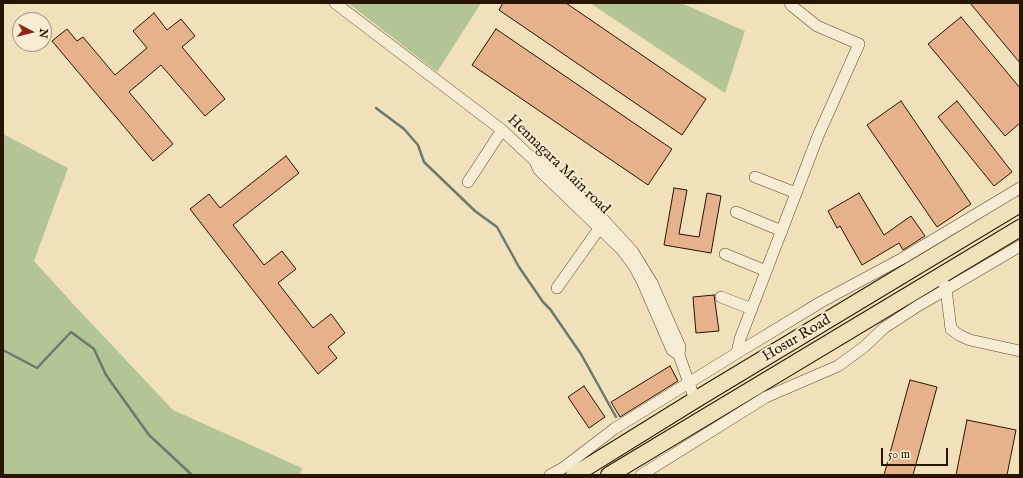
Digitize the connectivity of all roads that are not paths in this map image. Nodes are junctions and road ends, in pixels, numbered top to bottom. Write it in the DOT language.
graph roads {
  1 [pos="335,3"];
  2 [pos="790,3"];
  3 [pos="502,130"];
  4 [pos="755,177"];
  5 [pos="468,182"];
  6 [pos="1020,188"];
  7 [pos="796,193"];
  8 [pos="1020,204"];
  9 [pos="736,212"];
  10 [pos="603,224"];
  11 [pos="1020,228"];
  12 [pos="782,231"];
  13 [pos="1020,246"];
  14 [pos="725,254"];
  15 [pos="766,271"];
  16 [pos="944,282"];
  17 [pos="557,288"];
  18 [pos="721,297"];
  19 [pos="752,309"];
  20 [pos="1020,351"];
  21 [pos="737,353"];
  22 [pos="688,383"];
  23 [pos="696,400"];
  24 [pos="550,475"];
  25 [pos="574,475"];
  26 [pos="609,475"];
  27 [pos="642,475"];
  1 -- 3 [label="street, Hennagara Main road"];
  2 -- 7 [label="street"];
  3 -- 5 [label="street"];
  3 -- 10 [label="street, Hennagara Main road"];
  4 -- 7 [label="street"];
  6 -- 21 [label="street"];
  7 -- 12 [label="street"];
  8 -- 23 [label="highway, Hosur Road"];
  9 -- 12 [label="street"];
  10 -- 17 [label="street"];
  10 -- 22 [label="street, Hennagara Main road"];
  11 -- 16 [label="highway, Hosur Road"];
  12 -- 15 [label="street"];
  13 -- 16 [label="street"];
  14 -- 15 [label="street"];
  15 -- 19 [label="street"];
  16 -- 20 [label="street"];
  16 -- 26 [label="highway, Hosur Road"];
  16 -- 27 [label="street"];
  18 -- 19 [label="street"];
  19 -- 21 [label="street"];
  21 -- 22 [label="street"];
  22 -- 23 [label="street, Hennagara Main road"];
  22 -- 24 [label="street"];
  23 -- 25 [label="highway, Hosur Road"];
}
